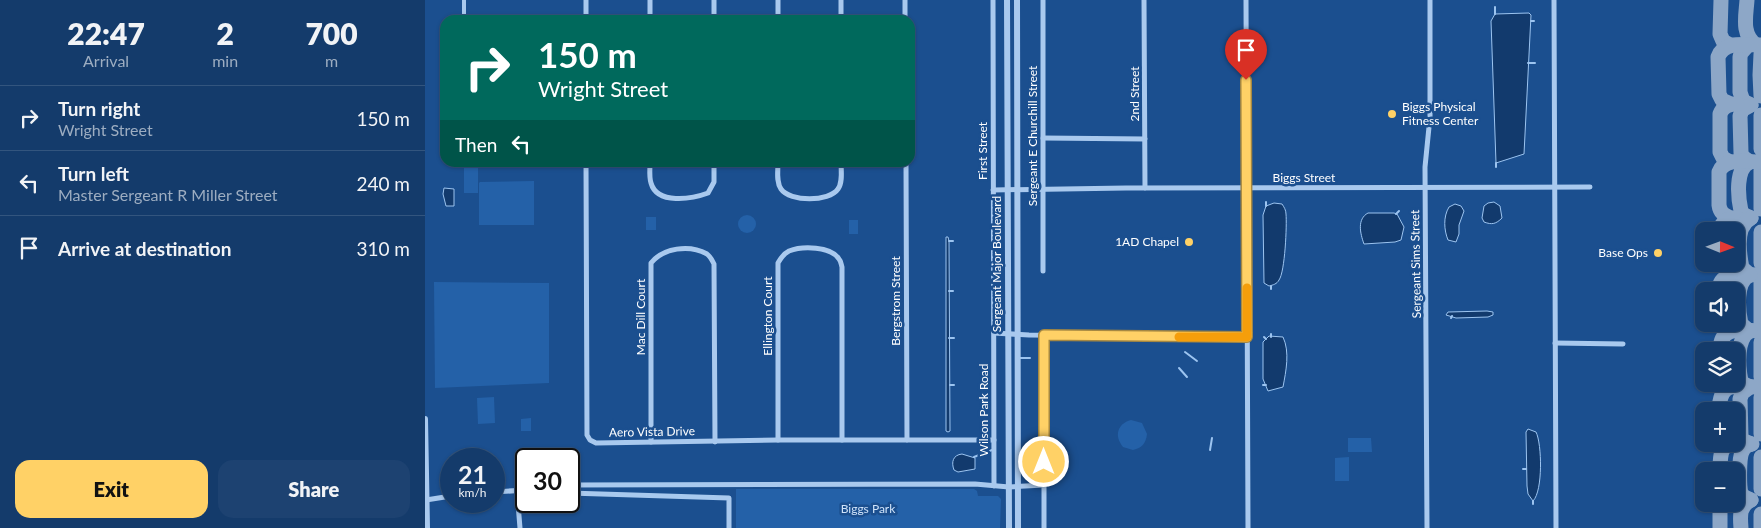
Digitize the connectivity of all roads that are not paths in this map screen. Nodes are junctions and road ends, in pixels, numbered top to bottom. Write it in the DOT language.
graph roads {
  1 [pos="464,0"];
  2 [pos="586,0"];
  3 [pos="650,0"];
  4 [pos="714,0"];
  5 [pos="778,0"];
  6 [pos="841,0"];
  7 [pos="905,0"];
  8 [pos="993,0"];
  9 [pos="1007,0"];
  10 [pos="1017,0"];
  11 [pos="1043,0"];
  12 [pos="1144,0"];
  13 [pos="1246,0"];
  14 [pos="1430,0"];
  15 [pos="1554,0"];
  16 [pos="464,15"];
  17 [pos="586,15"];
  18 [pos="650,15"];
  19 [pos="714,15"];
  20 [pos="778,15"];
  21 [pos="841,15"];
  22 [pos="905,15"];
  23 [pos="1043,138"];
  24 [pos="1145,139"];
  25 [pos="586,167"];
  26 [pos="650,167"];
  27 [pos="714,167"];
  28 [pos="778,167"];
  29 [pos="841,167"];
  30 [pos="906,167"];
  31 [pos="1425,187"];
  32 [pos="1555,187"];
  33 [pos="1590,187"];
  34 [pos="1145,188"];
  35 [pos="1246,188"];
  36 [pos="993,190"];
  37 [pos="1009,190"];
  38 [pos="1018,190"];
  39 [pos="1043,190"];
  40 [pos="1043,271"];
  41 [pos="994,333"];
  42 [pos="1008,334"];
  43 [pos="1017,334"];
  44 [pos="1044,335"];
  45 [pos="1247,337"];
  46 [pos="1555,343"];
  47 [pos="1623,344"];
  48 [pos="425,418"];
  49 [pos="778,440"];
  50 [pos="842,440"];
  51 [pos="907,440"];
  52 [pos="994,440"];
  53 [pos="651,442"];
  54 [pos="715,442"];
  55 [pos="580,485"];
  56 [pos="1044,485"];
  57 [pos="994,486"];
  58 [pos="1009,486"];
  59 [pos="1018,486"];
  60 [pos="580,493"];
  61 [pos="440,498"];
  62 [pos="426,500"];
  63 [pos="519,513"];
  64 [pos="427,528"];
  65 [pos="520,528"];
  66 [pos="729,528"];
  67 [pos="1009,528"];
  68 [pos="1018,528"];
  69 [pos="1044,528"];
  70 [pos="1248,528"];
  71 [pos="1427,528"];
  72 [pos="1556,528"];
  1 -- 16 [label="street"];
  2 -- 17 [label="street"];
  3 -- 18 [label="street"];
  4 -- 19 [label="street"];
  5 -- 20 [label="street"];
  6 -- 21 [label="street"];
  7 -- 22 [label="street"];
  8 -- 36 [label="street, First Street"];
  9 -- 37 [label="street, Sergeant Major Boulevard"];
  10 -- 38 [label="street, Sergeant Major Boulevard"];
  11 -- 23 [label="street, Sergeant E Churchill Street"];
  12 -- 24 [label="street, 2nd Street"];
  13 -- 35 [label="street"];
  14 -- 31 [label="street, Sergeant Sims Street"];
  15 -- 32 [label="street"];
  23 -- 24 [label="street"];
  23 -- 39 [label="street, Sergeant E Churchill Street"];
  24 -- 34 [label="street, 2nd Street"];
  25 -- 53 [label="street, Aero Vista Drive"];
  26 -- 27 [label="street"];
  28 -- 29 [label="street"];
  30 -- 51 [label="street, Bergstrom Street"];
  31 -- 32 [label="street, Biggs Street"];
  31 -- 35 [label="street, Biggs Street"];
  31 -- 71 [label="street, Sergeant Sims Street"];
  32 -- 33 [label="street, Biggs Street"];
  32 -- 46 [label="street"];
  34 -- 35 [label="street, Biggs Street"];
  34 -- 39 [label="street, Biggs Street"];
  35 -- 45 [label="street"];
  36 -- 37 [label="street, Biggs Street"];
  36 -- 41 [label="street, First Street"];
  37 -- 38 [label="street, Biggs Street"];
  37 -- 42 [label="street, Sergeant Major Boulevard"];
  38 -- 39 [label="street, Biggs Street"];
  38 -- 43 [label="street, Sergeant Major Boulevard"];
  39 -- 40 [label="street, Sergeant E Churchill Street"];
  41 -- 42 [label="street"];
  41 -- 52 [label="street, Wilson Park Road"];
  42 -- 43 [label="street"];
  42 -- 58 [label="street, Sergeant Major Boulevard"];
  43 -- 44 [label="street"];
  43 -- 59 [label="street, Sergeant Major Boulevard"];
  44 -- 45 [label="street"];
  44 -- 56 [label="street"];
  45 -- 70 [label="street"];
  46 -- 47 [label="street"];
  46 -- 72 [label="street"];
  48 -- 62 [label="street"];
  49 -- 50 [label="street, Aero Vista Drive"];
  49 -- 50 [label="street, Ellington Court"];
  49 -- 54 [label="street, Aero Vista Drive"];
  50 -- 51 [label="street, Aero Vista Drive"];
  51 -- 52 [label="street, Aero Vista Drive"];
  52 -- 57 [label="street, Wilson Park Road"];
  53 -- 54 [label="street, Aero Vista Drive"];
  53 -- 54 [label="street, Mac Dill Court"];
  55 -- 57 [label="street"];
  56 -- 59 [label="street"];
  56 -- 69 [label="street"];
  57 -- 58 [label="street"];
  58 -- 59 [label="street"];
  58 -- 67 [label="street, Sergeant Major Boulevard"];
  59 -- 68 [label="street, Sergeant Major Boulevard"];
  60 -- 66 [label="street"];
  61 -- 62 [label="street"];
  62 -- 64 [label="street"];
  63 -- 65 [label="street"];
}
